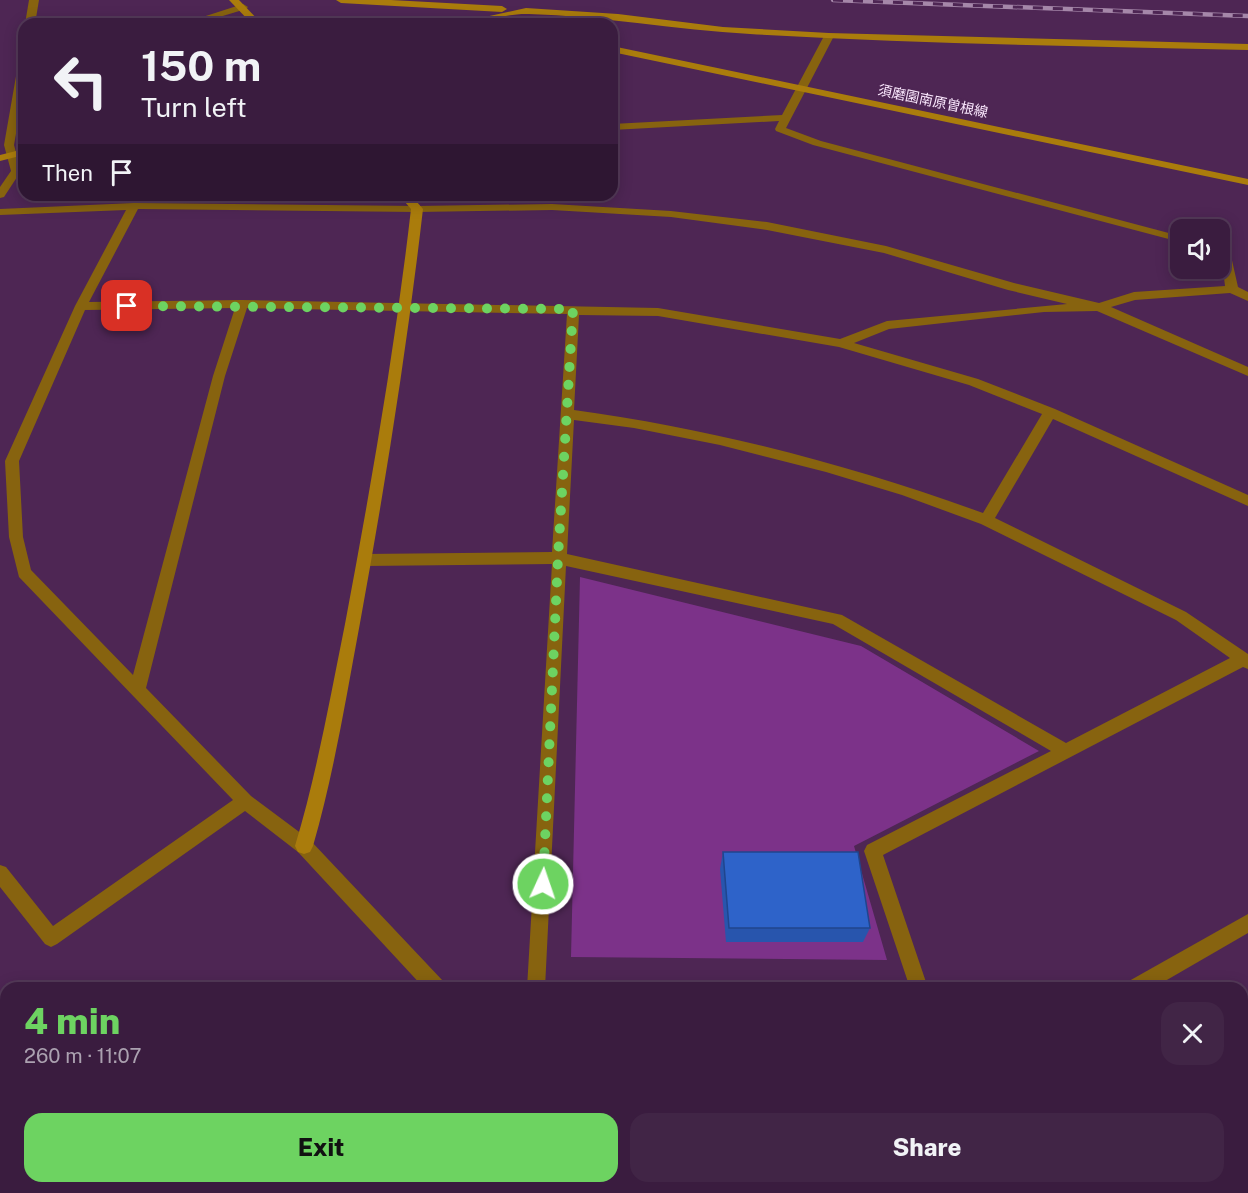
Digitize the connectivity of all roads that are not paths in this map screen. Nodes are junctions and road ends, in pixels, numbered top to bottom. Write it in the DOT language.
graph roads {
  1 [pos="34,0"];
  2 [pos="234,0"];
  3 [pos="341,0"];
  4 [pos="243,7"];
  5 [pos="526,11"];
  6 [pos="31,18"];
  7 [pos="206,18"];
  8 [pos="252,18"];
  9 [pos="489,18"];
  10 [pos="522,18"];
  11 [pos="829,36"];
  12 [pos="1248,47"];
  13 [pos="618,50"];
  14 [pos="802,89"];
  15 [pos="18,98"];
  16 [pos="783,118"];
  17 [pos="618,127"];
  18 [pos="6,157"];
  19 [pos="1248,182"];
  20 [pos="0,195"];
  21 [pos="410,201"];
  22 [pos="568,201"];
  23 [pos="134,206"];
  24 [pos="417,209"];
  25 [pos="0,212"];
  26 [pos="1170,236"];
  27 [pos="1230,278"];
  28 [pos="1232,289"];
  29 [pos="1248,297"];
  30 [pos="242,304"];
  31 [pos="81,306"];
  32 [pos="1099,307"];
  33 [pos="406,309"];
  34 [pos="573,309"];
  35 [pos="841,342"];
  36 [pos="1248,372"];
  37 [pos="1050,412"];
  38 [pos="566,414"];
  39 [pos="6,462"];
  40 [pos="1248,501"];
  41 [pos="986,520"];
  42 [pos="558,558"];
  43 [pos="365,560"];
  44 [pos="1246,660"];
  45 [pos="137,691"];
  46 [pos="1066,751"];
  47 [pos="245,801"];
  48 [pos="304,846"];
  49 [pos="0,873"];
  50 [pos="1248,923"];
  51 [pos="430,982"];
  52 [pos="536,982"];
  53 [pos="917,982"];
  54 [pos="1146,982"];
  1 -- 6 [label="street"];
  2 -- 4 [label="street"];
  3 -- 5 [label="street"];
  4 -- 7 [label="street"];
  4 -- 8 [label="street"];
  5 -- 9 [label="street"];
  5 -- 10 [label="street"];
  5 -- 11 [label="street"];
  11 -- 12 [label="street"];
  11 -- 14 [label="street"];
  13 -- 14 [label="street, 須磨園南原曽根線"];
  14 -- 16 [label="street"];
  14 -- 19 [label="street, 須磨園南原曽根線"];
  15 -- 18 [label="street"];
  16 -- 17 [label="street"];
  16 -- 26 [label="street"];
  18 -- 20 [label="street"];
  21 -- 24 [label="street"];
  22 -- 24 [label="street"];
  22 -- 32 [label="street"];
  23 -- 24 [label="street"];
  23 -- 25 [label="street"];
  23 -- 31 [label="street"];
  24 -- 33 [label="street"];
  27 -- 28 [label="street"];
  28 -- 29 [label="street"];
  28 -- 32 [label="street"];
  30 -- 31 [label="street"];
  30 -- 33 [label="street"];
  30 -- 45 [label="street"];
  31 -- 39 [label="street"];
  32 -- 35 [label="street"];
  32 -- 36 [label="street"];
  33 -- 34 [label="street"];
  33 -- 43 [label="street"];
  34 -- 35 [label="street"];
  34 -- 38 [label="street"];
  35 -- 37 [label="street"];
  37 -- 40 [label="street"];
  37 -- 41 [label="street"];
  38 -- 41 [label="street"];
  38 -- 42 [label="street"];
  39 -- 45 [label="street"];
  41 -- 44 [label="street"];
  42 -- 43 [label="street"];
  42 -- 46 [label="street"];
  42 -- 52 [label="street"];
  43 -- 48 [label="street"];
  44 -- 46 [label="street"];
  45 -- 47 [label="street"];
  46 -- 53 [label="street"];
  47 -- 48 [label="street"];
  47 -- 49 [label="street"];
  48 -- 51 [label="street"];
  50 -- 54 [label="street"];
}
